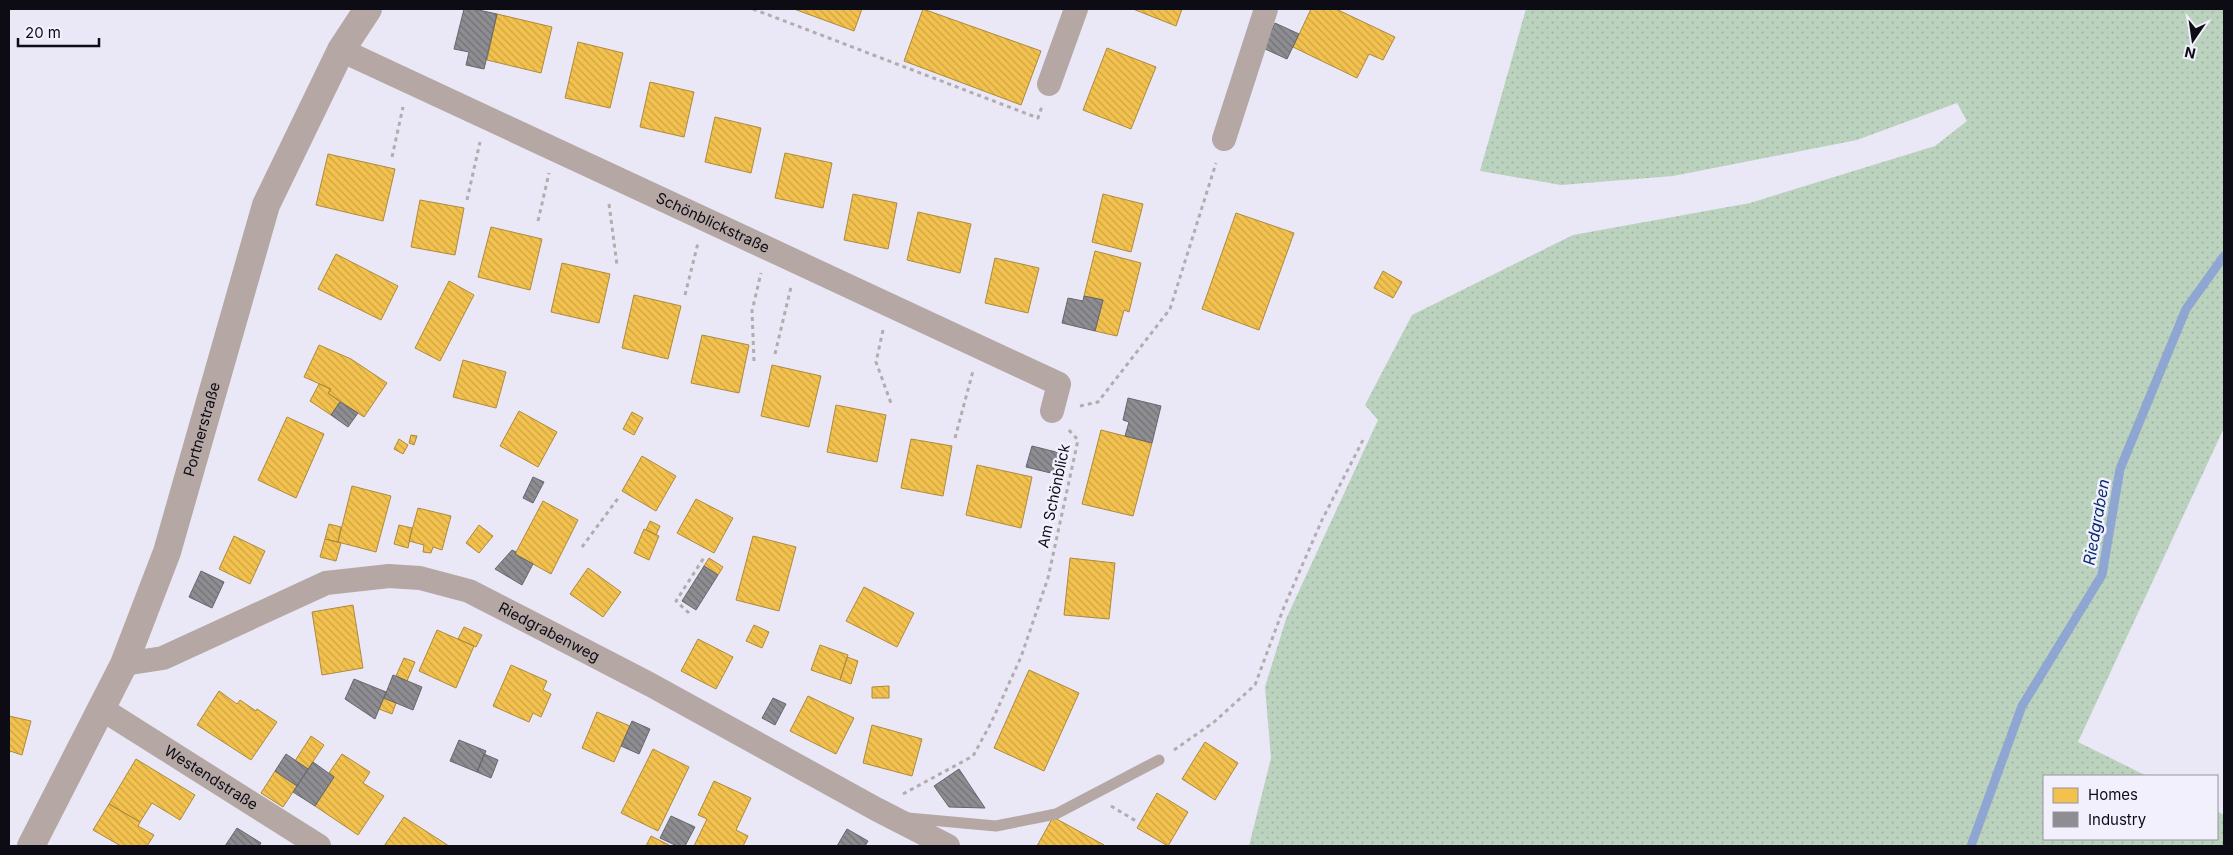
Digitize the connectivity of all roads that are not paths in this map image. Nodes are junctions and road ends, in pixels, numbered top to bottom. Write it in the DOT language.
graph roads {
  1 [pos="368,9"];
  2 [pos="1076,9"];
  3 [pos="1266,9"];
  4 [pos="341,50"];
  5 [pos="1049,84"];
  6 [pos="1224,139"];
  7 [pos="1052,411"];
  8 [pos="124,664"];
  9 [pos="102,709"];
  10 [pos="1159,760"];
  11 [pos="893,817"];
  12 [pos="30,846"];
  13 [pos="320,846"];
  14 [pos="948,846"];
  1 -- 4 [label="street, Portnerstraße"];
  2 -- 5 [label="street"];
  3 -- 6 [label="street"];
  4 -- 7 [label="street, Schönblickstraße"];
  4 -- 8 [label="street, Portnerstraße"];
  8 -- 9 [label="street, Portnerstraße"];
  8 -- 11 [label="street, Riedgrabenweg"];
  9 -- 12 [label="street, Portnerstraße"];
  9 -- 13 [label="street, Westendstraße"];
  10 -- 11 [label="lane"];
  11 -- 14 [label="street, Riedgrabenweg"];
}
